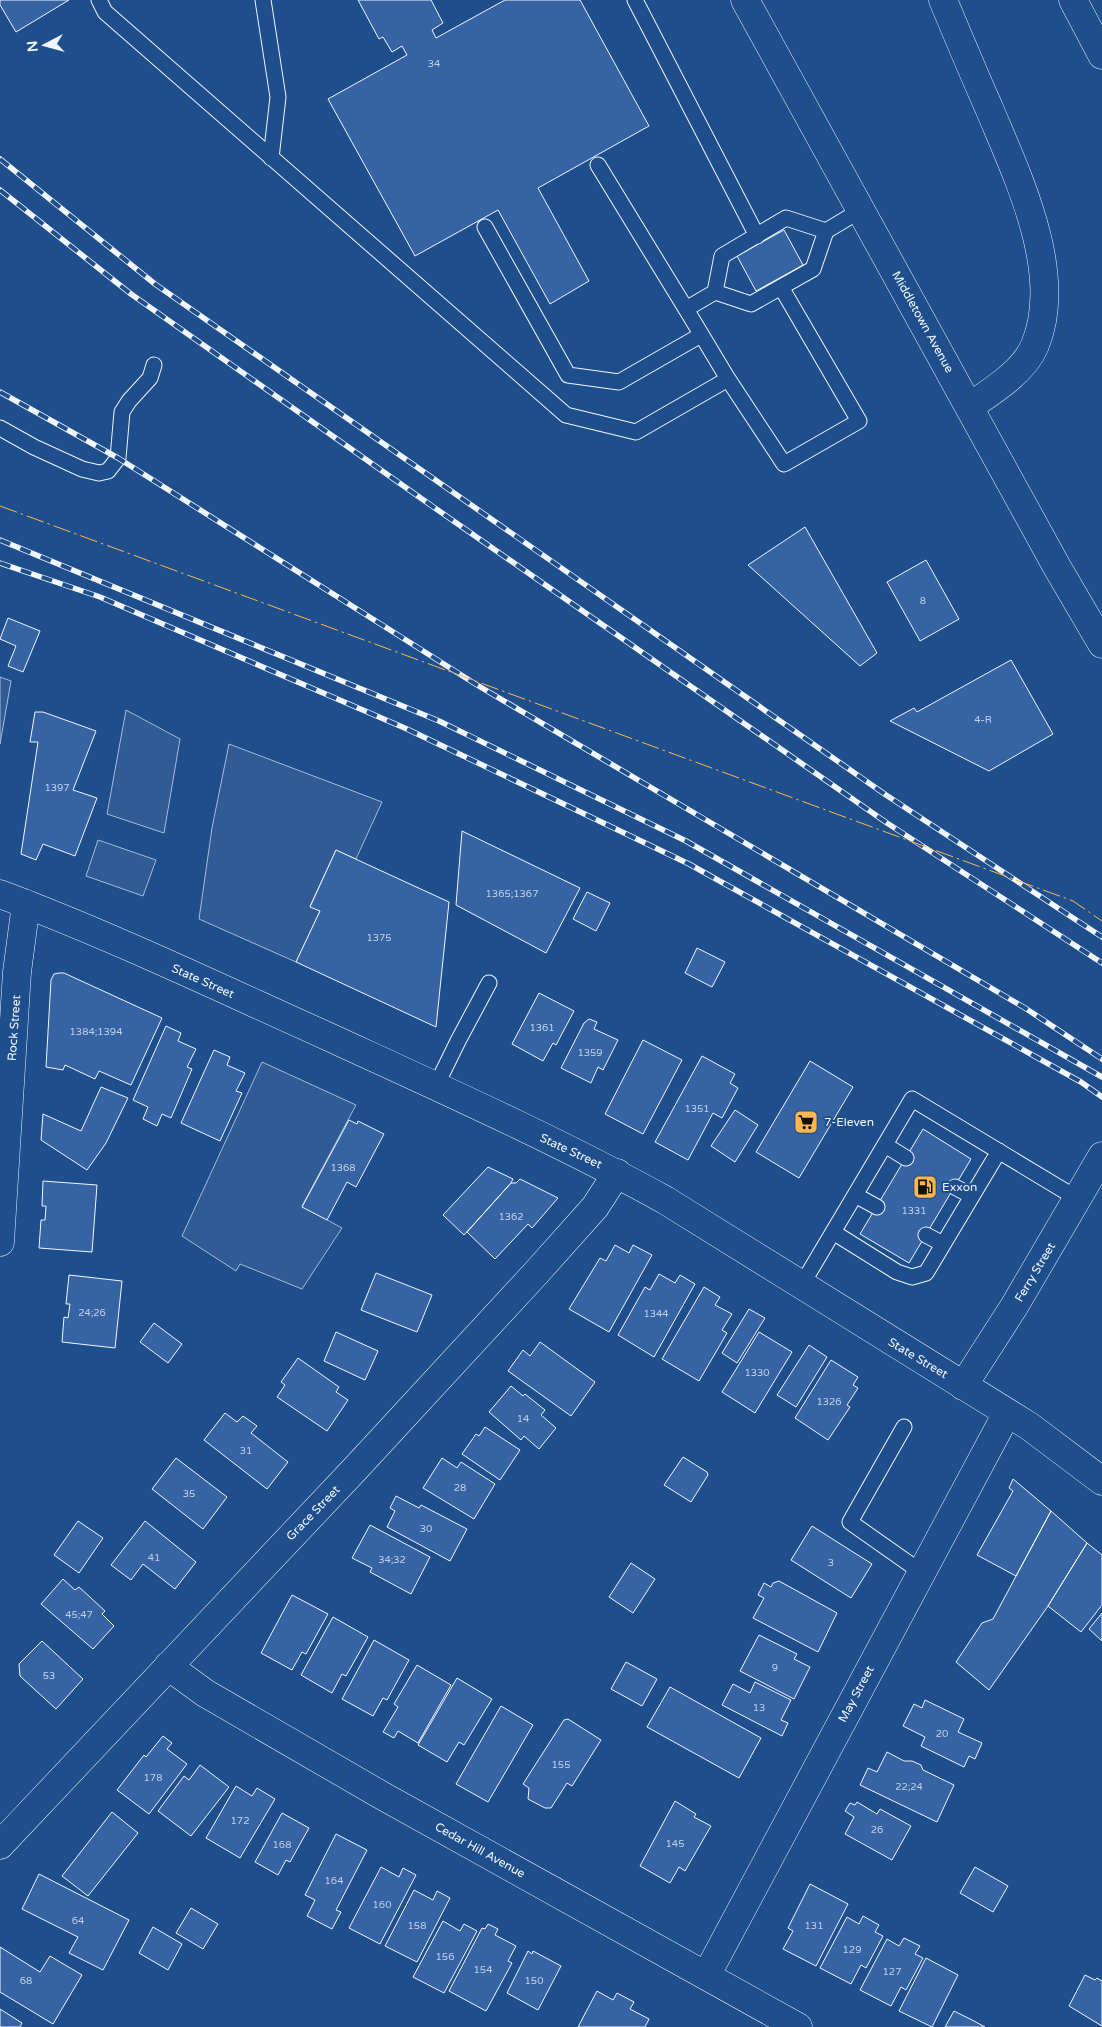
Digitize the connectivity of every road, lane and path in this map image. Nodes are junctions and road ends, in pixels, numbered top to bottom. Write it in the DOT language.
graph roads {
  1 [pos="99,0"];
  2 [pos="263,0"];
  3 [pos="635,0"];
  4 [pos="745,0"];
  5 [pos="943,0"];
  6 [pos="1073,0"];
  7 [pos="1102,55"];
  8 [pos="271,158"];
  9 [pos="598,165"];
  10 [pos="861,210"];
  11 [pos="485,227"];
  12 [pos="826,231"];
  13 [pos="757,236"];
  14 [pos="781,287"];
  15 [pos="715,292"];
  16 [pos="686,309"];
  17 [pos="701,335"];
  18 [pos="154,365"];
  19 [pos="728,379"];
  20 [pos="970,407"];
  21 [pos="0,428"];
  22 [pos="1102,644"];
  23 [pos="0,894"];
  24 [pos="26,904"];
  25 [pos="489,983"];
  26 [pos="436,1086"];
  27 [pos="885,1145"];
  28 [pos="999,1151"];
  29 [pos="1102,1156"];
  30 [pos="906,1158"];
  31 [pos="617,1173"];
  32 [pos="955,1187"];
  33 [pos="855,1195"];
  34 [pos="972,1196"];
  35 [pos="1078,1199"];
  36 [pos="877,1207"];
  37 [pos="833,1232"];
  38 [pos="926,1235"];
  39 [pos="0,1242"];
  40 [pos="943,1244"];
  41 [pos="801,1286"];
  42 [pos="963,1386"];
  43 [pos="1007,1413"];
  44 [pos="904,1427"];
  45 [pos="1102,1481"];
  46 [pos="922,1572"];
  47 [pos="168,1666"];
  48 [pos="0,1845"];
  49 [pos="706,1976"];
  50 [pos="798,2027"];
  1 -- 8 [label="lane"];
  2 -- 8 [label="lane"];
  3 -- 13 [label="lane"];
  4 -- 10 [label="main road, Middletown Avenue"];
  5 -- 20 [label="main road"];
  6 -- 7 [label="main road"];
  8 -- 19 [label="lane"];
  9 -- 16 [label="lane"];
  10 -- 12 [label="lane"];
  10 -- 20 [label="main road, Middletown Avenue"];
  11 -- 17 [label="lane"];
  12 -- 13 [label="lane"];
  12 -- 14 [label="lane"];
  13 -- 15 [label="lane"];
  14 -- 15 [label="lane"];
  14 -- 19 [label="lane"];
  15 -- 16 [label="lane"];
  16 -- 17 [label="lane"];
  17 -- 19 [label="lane"];
  18 -- 21 [label="lane"];
  20 -- 22 [label="main road, Middletown Avenue"];
  23 -- 24 [label="main road, State Street"];
  24 -- 26 [label="main road, State Street"];
  24 -- 39 [label="main road, Rock Street"];
  25 -- 26 [label="lane"];
  26 -- 31 [label="main road, State Street"];
  27 -- 28 [label="lane"];
  27 -- 30 [label="lane"];
  27 -- 33 [label="lane"];
  28 -- 34 [label="lane"];
  28 -- 35 [label="lane"];
  29 -- 35 [label="main road, Ferry Street"];
  31 -- 41 [label="main road, State Street"];
  31 -- 47 [label="main road, Grace Street"];
  32 -- 34 [label="lane"];
  33 -- 36 [label="lane"];
  33 -- 37 [label="lane"];
  34 -- 40 [label="lane"];
  35 -- 42 [label="main road, Ferry Street"];
  37 -- 40 [label="lane"];
  37 -- 41 [label="lane"];
  38 -- 40 [label="lane"];
  41 -- 42 [label="main road, State Street"];
  42 -- 43 [label="main road, State Street"];
  43 -- 45 [label="main road, State Street"];
  43 -- 46 [label="main road, May Street"];
  44 -- 46 [label="lane"];
  46 -- 49 [label="main road, May Street"];
  47 -- 48 [label="main road, Grace Street"];
  47 -- 49 [label="main road, Cedar Hill Avenue"];
  49 -- 50 [label="main road, Cedar Hill Avenue"];
}
